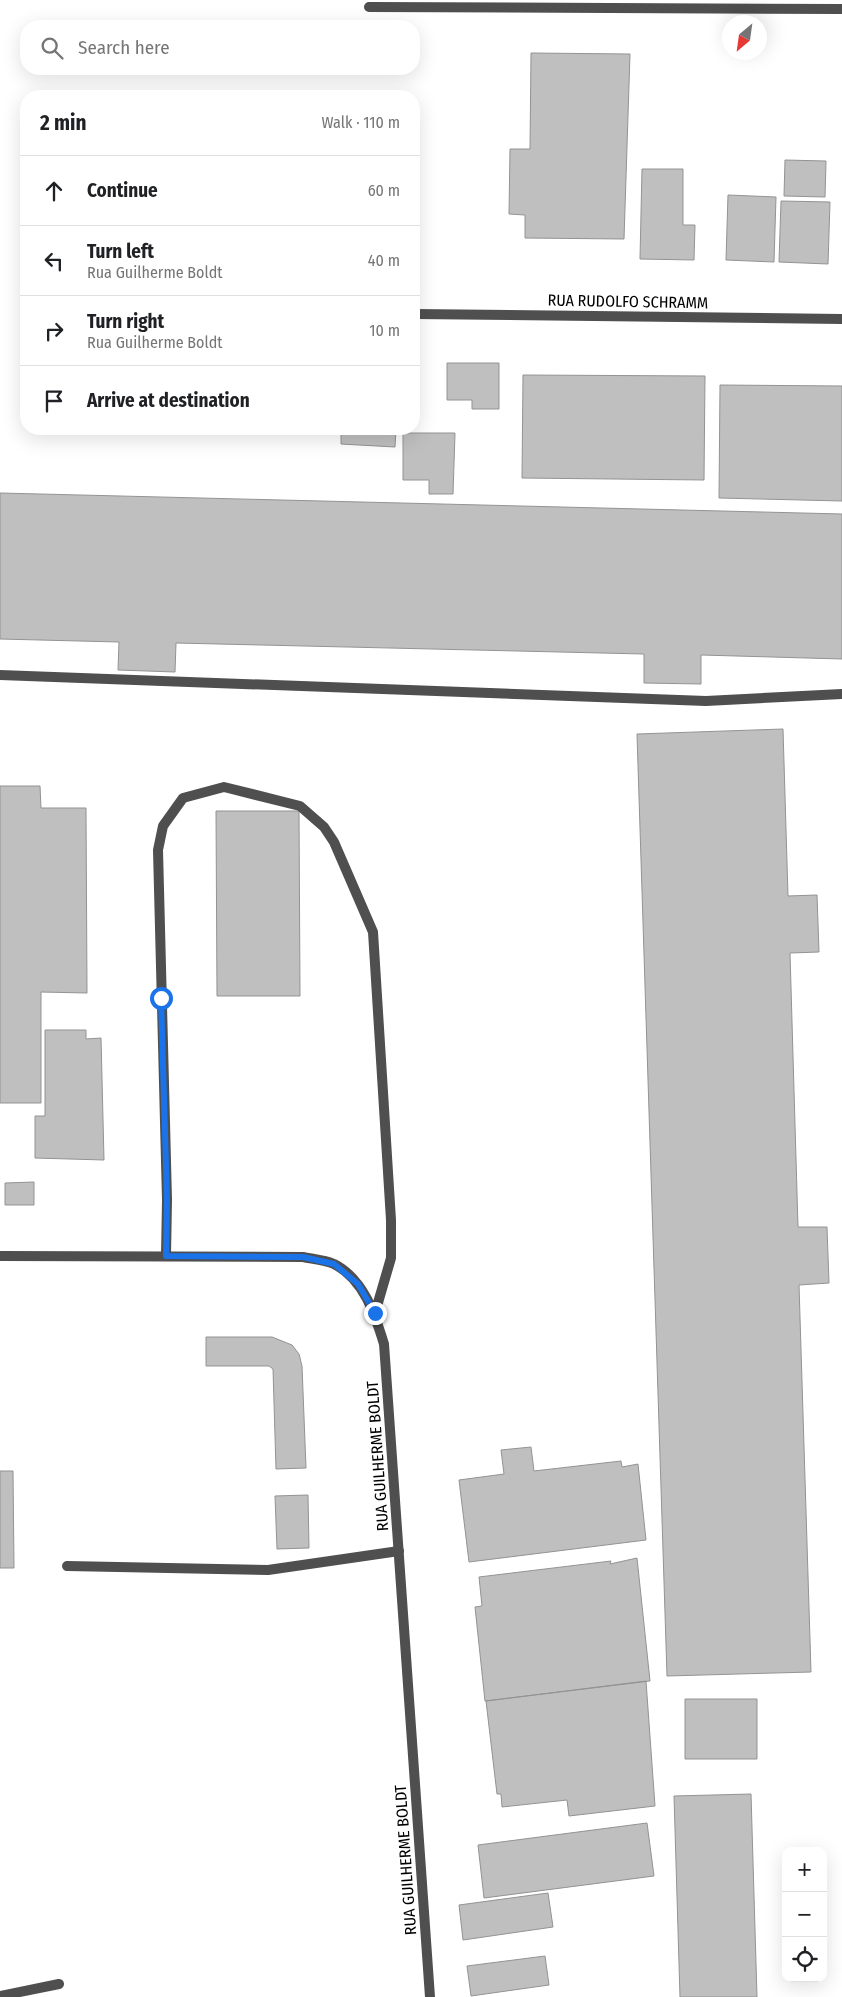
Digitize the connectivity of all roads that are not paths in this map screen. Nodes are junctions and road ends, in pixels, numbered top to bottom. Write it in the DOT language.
graph roads {
  1 [pos="368,7"];
  2 [pos="842,9"];
  3 [pos="420,314"];
  4 [pos="842,319"];
  5 [pos="0,675"];
  6 [pos="842,694"];
  7 [pos="0,1256"];
  8 [pos="166,1256"];
  9 [pos="375,1313"];
  10 [pos="399,1551"];
  11 [pos="67,1566"];
  12 [pos="59,1984"];
  13 [pos="0,1996"];
  14 [pos="430,1997"];
  1 -- 2 [label="street"];
  3 -- 4 [label="street, RUA RUDOLFO SCHRAMM"];
  5 -- 6 [label="street"];
  7 -- 8 [label="street, RUA GUILHERME BOLDT"];
  8 -- 9 [label="street, RUA GUILHERME BOLDT"];
  8 -- 9 [label="street"];
  9 -- 10 [label="street, RUA GUILHERME BOLDT"];
  10 -- 11 [label="street"];
  10 -- 14 [label="street, RUA GUILHERME BOLDT"];
  12 -- 13 [label="street"];
}
